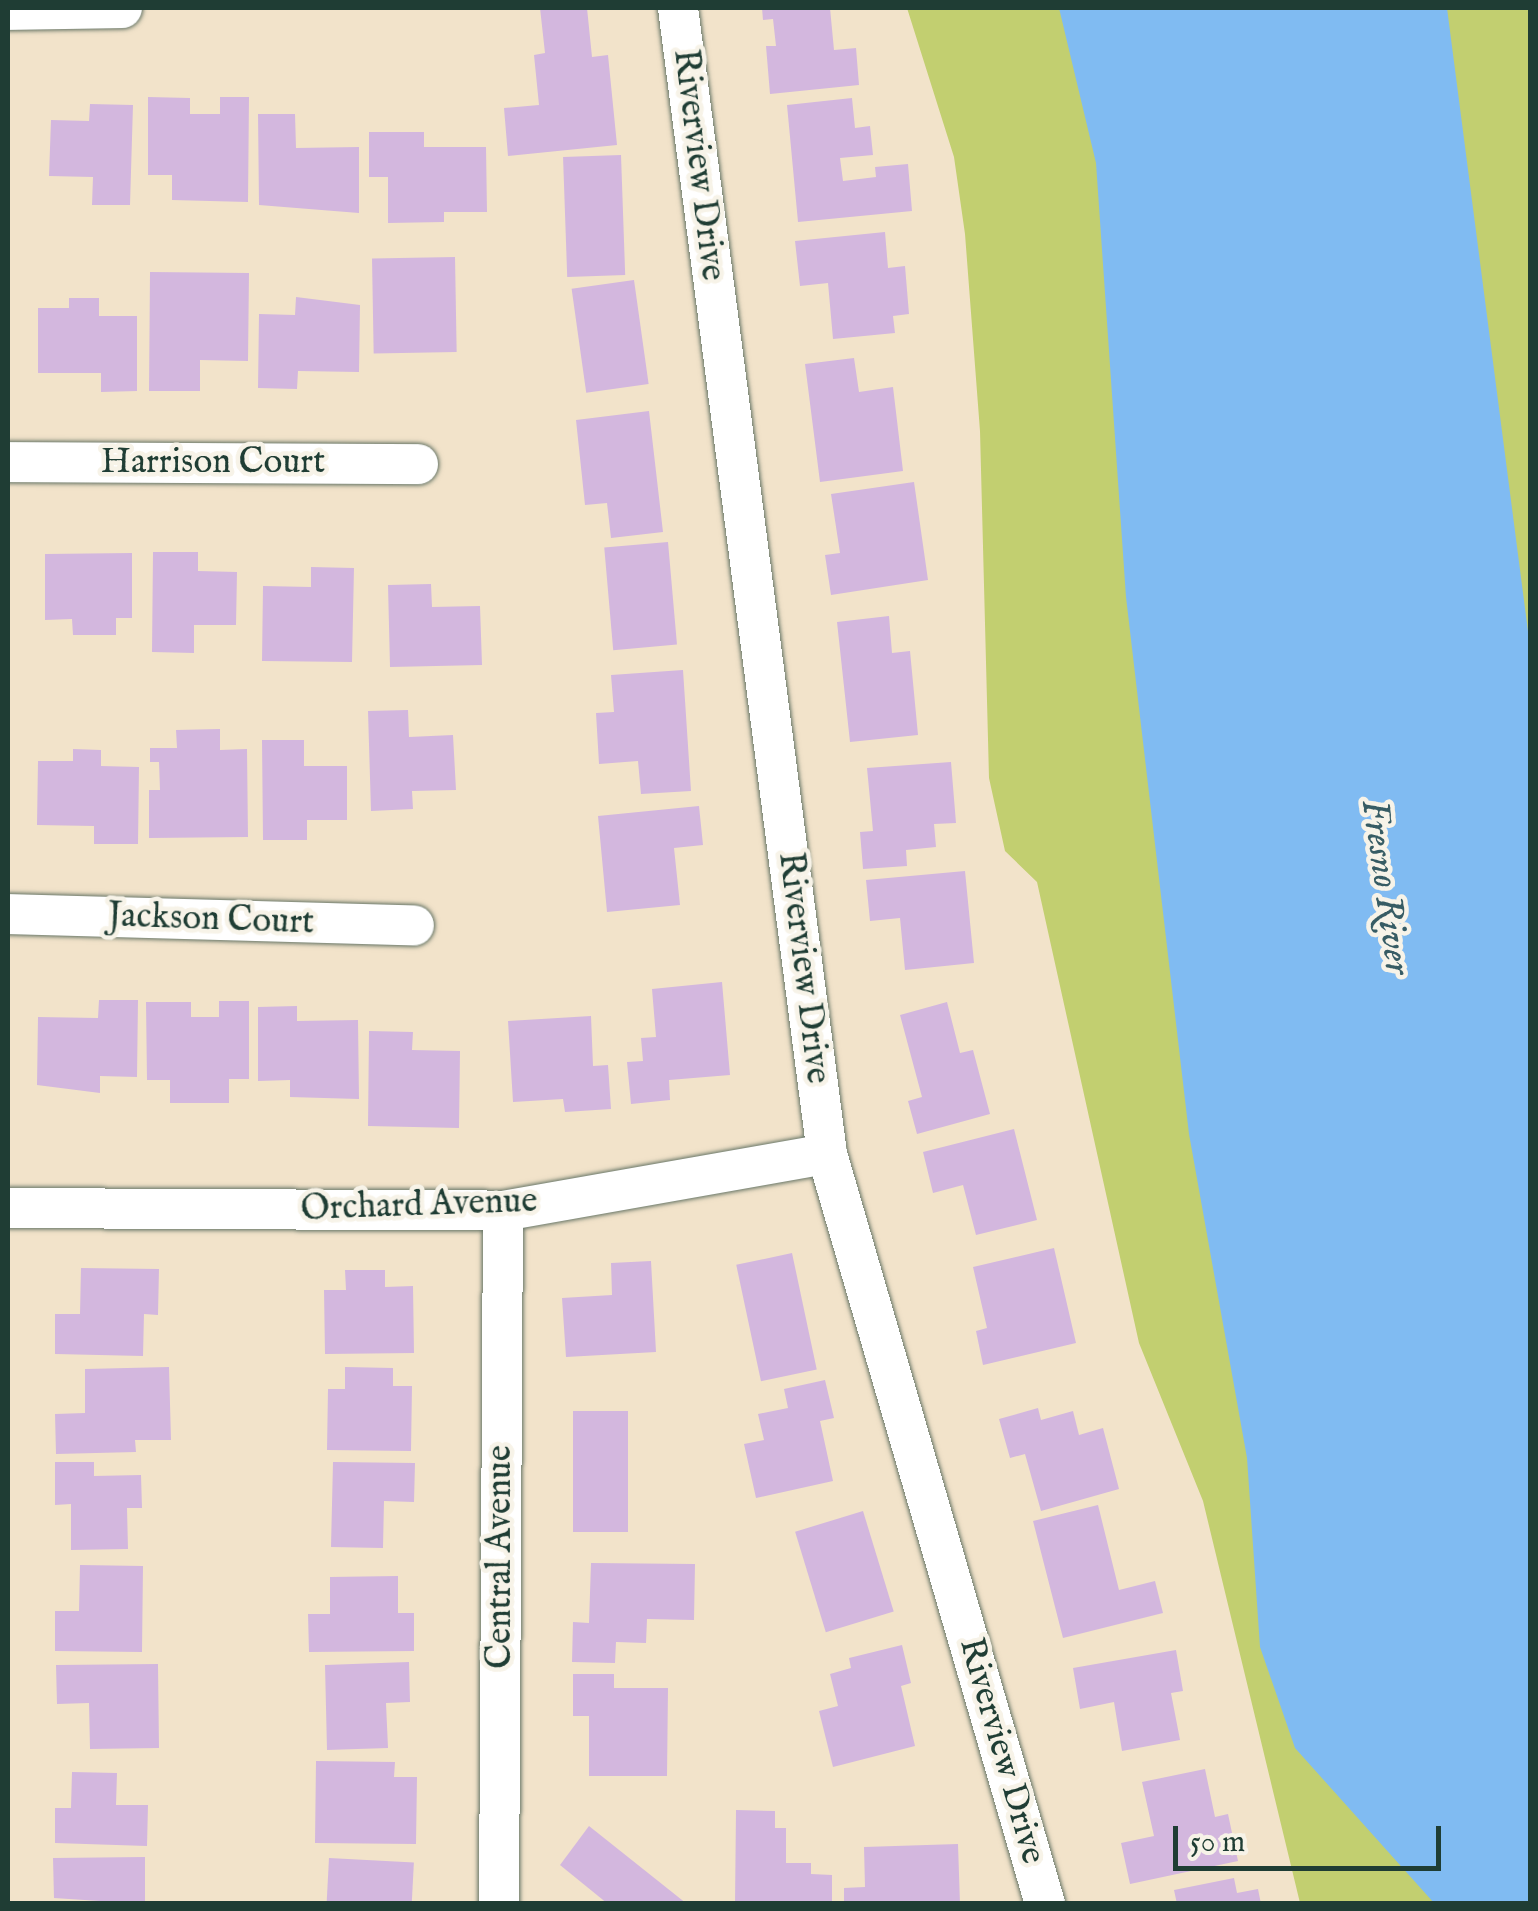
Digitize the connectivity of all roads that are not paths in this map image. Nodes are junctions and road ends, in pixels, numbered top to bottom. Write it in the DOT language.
graph roads {
  1 [pos="122,8"];
  2 [pos="678,8"];
  3 [pos="8,10"];
  4 [pos="8,462"];
  5 [pos="418,464"];
  6 [pos="8,914"];
  7 [pos="414,926"];
  8 [pos="827,1154"];
  9 [pos="8,1208"];
  10 [pos="503,1211"];
  11 [pos="499,1904"];
  12 [pos="1045,1904"];
  1 -- 3 [label="street"];
  2 -- 8 [label="street, Riverview Drive"];
  4 -- 5 [label="street, Harrison Court"];
  6 -- 7 [label="street, Jackson Court"];
  8 -- 10 [label="street, Orchard Avenue"];
  8 -- 12 [label="street, Riverview Drive"];
  9 -- 10 [label="street, Orchard Avenue"];
  10 -- 11 [label="street, Central Avenue"];
}
